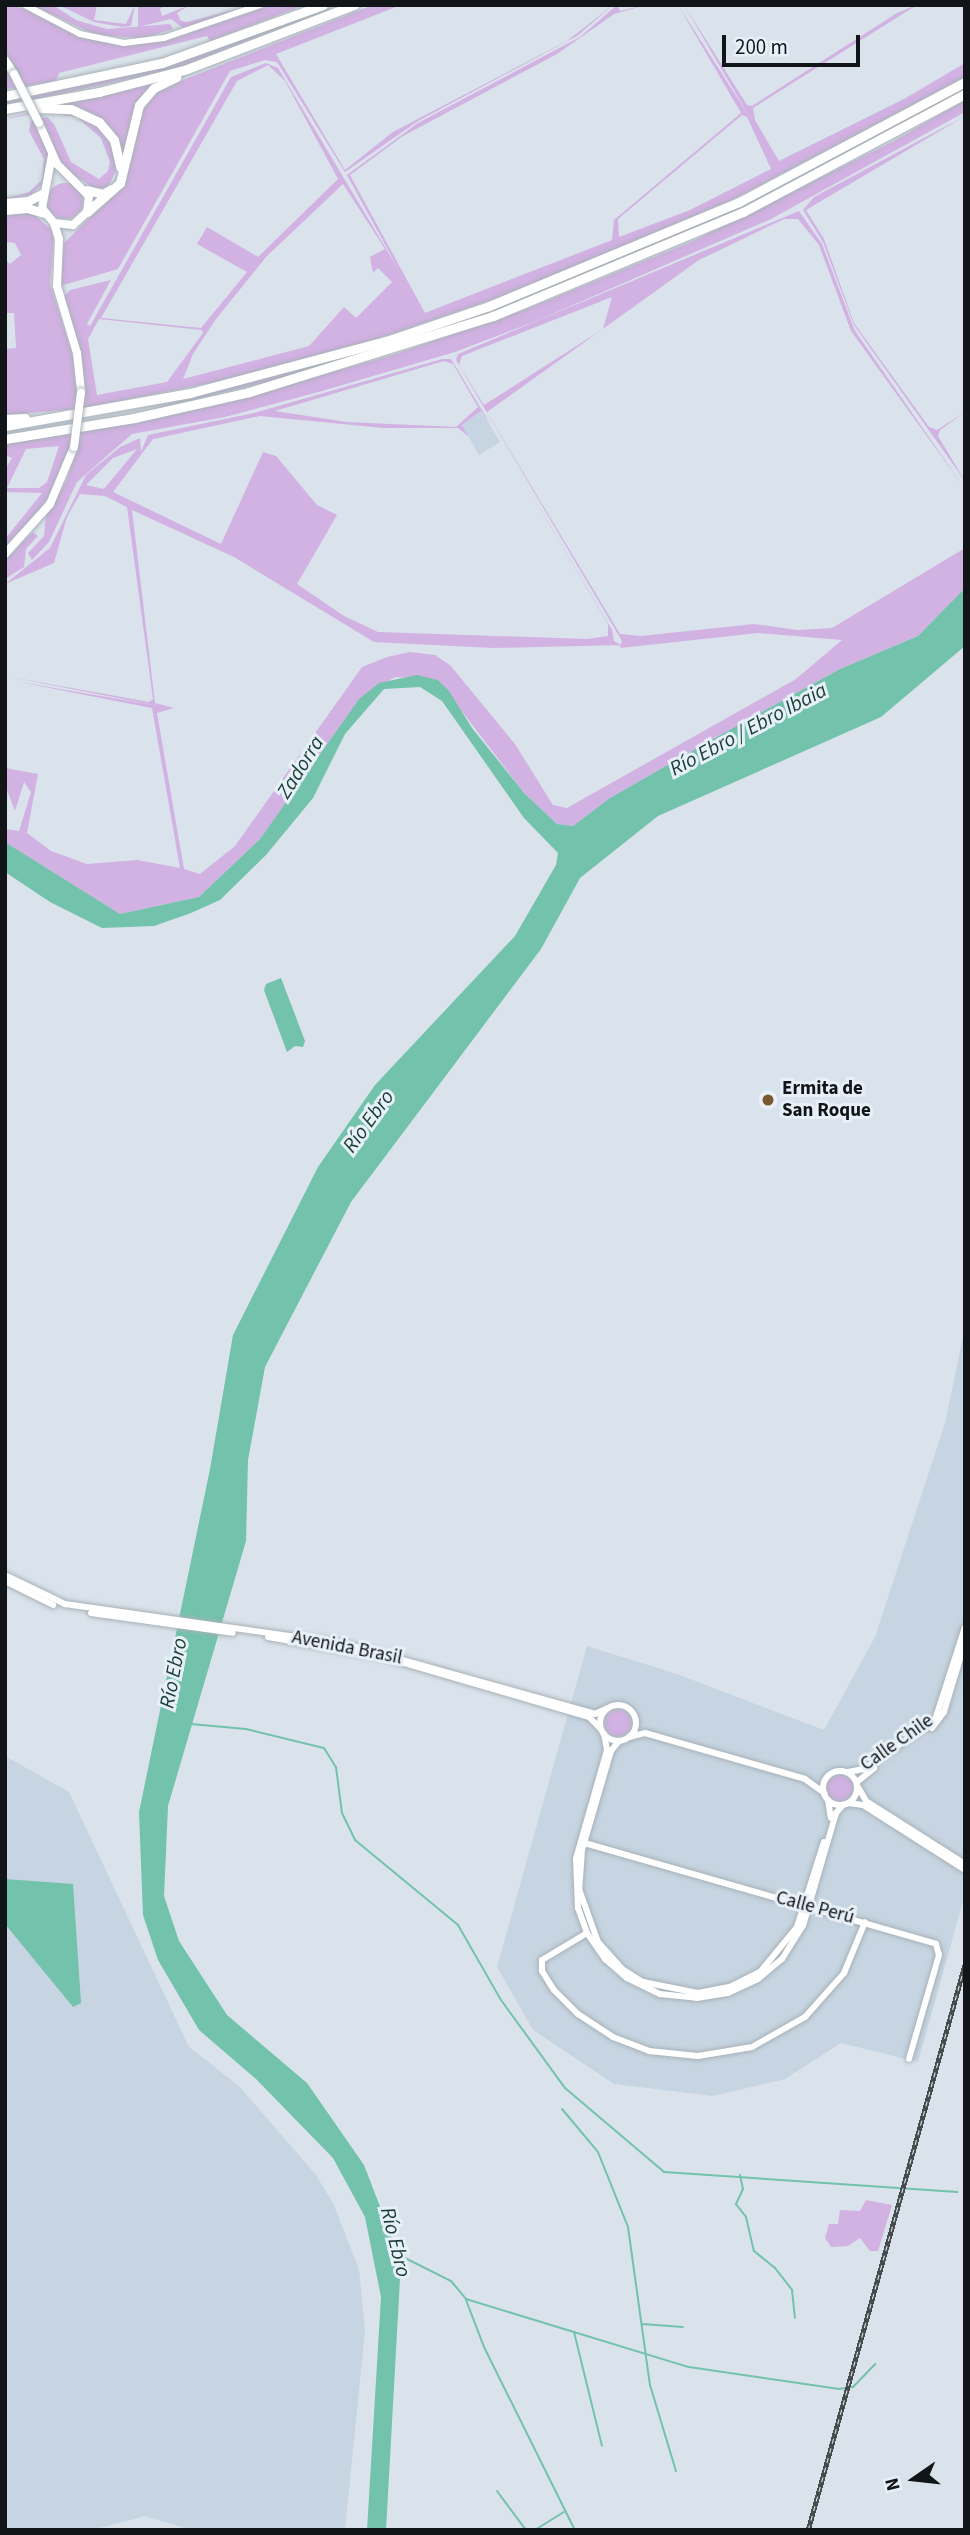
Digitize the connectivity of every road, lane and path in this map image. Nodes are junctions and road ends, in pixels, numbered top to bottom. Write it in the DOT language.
graph roads {
  1 [pos="25,5"];
  2 [pos="260,5"];
  3 [pos="323,5"];
  4 [pos="354,5"];
  5 [pos="253,46"];
  6 [pos="5,60"];
  7 [pos="965,82"];
  8 [pos="5,94"];
  9 [pos="965,94"];
  10 [pos="5,110"];
  11 [pos="52,155"];
  12 [pos="69,177"];
  13 [pos="49,184"];
  14 [pos="87,190"];
  15 [pos="43,194"];
  16 [pos="5,203"];
  17 [pos="5,210"];
  18 [pos="87,212"];
  19 [pos="44,213"];
  20 [pos="54,223"];
  21 [pos="73,225"];
  22 [pos="58,248"];
  23 [pos="54,418"];
  24 [pos="5,419"];
  25 [pos="5,426"];
  26 [pos="5,439"];
  27 [pos="5,554"];
  28 [pos="5,1575"];
  29 [pos="5,1581"];
  30 [pos="128,1616"];
  31 [pos="965,1627"];
  32 [pos="965,1642"];
  33 [pos="561,1706"];
  34 [pos="608,1708"];
  35 [pos="635,1721"];
  36 [pos="603,1732"];
  37 [pos="645,1733"];
  38 [pos="629,1737"];
  39 [pos="620,1741"];
  40 [pos="848,1772"];
  41 [pos="828,1776"];
  42 [pos="805,1779"];
  43 [pos="857,1785"];
  44 [pos="824,1793"];
  45 [pos="828,1800"];
  46 [pos="845,1804"];
  47 [pos="582,1842"];
  48 [pos="965,1864"];
  49 [pos="965,1870"];
  50 [pos="807,1907"];
  51 [pos="865,1922"];
  52 [pos="587,1933"];
  53 [pos="910,2058"];
  1 -- 2 [label="street"];
  3 -- 8 [label="highway"];
  4 -- 5 [label="highway"];
  5 -- 10 [label="highway"];
  5 -- 18 [label="highway"];
  6 -- 11 [label="main road, bridge"];
  7 -- 23 [label="highway"];
  9 -- 26 [label="highway"];
  10 -- 14 [label="highway"];
  11 -- 12 [label="main road"];
  11 -- 13 [label="main road"];
  12 -- 13 [label="main road"];
  12 -- 14 [label="main road"];
  13 -- 15 [label="main road"];
  14 -- 18 [label="main road"];
  15 -- 16 [label="highway"];
  15 -- 19 [label="main road"];
  17 -- 19 [label="highway"];
  18 -- 21 [label="main road"];
  19 -- 20 [label="main road"];
  20 -- 21 [label="main road"];
  20 -- 22 [label="main road"];
  21 -- 22 [label="main road"];
  22 -- 27 [label="main road, bridge"];
  23 -- 24 [label="highway"];
  23 -- 25 [label="highway"];
  28 -- 30 [label="street"];
  29 -- 30 [label="street"];
  30 -- 33 [label="street, Avenida Brasil"];
  31 -- 40 [label="street, Calle Chile"];
  32 -- 43 [label="street, Calle Chile"];
  33 -- 34 [label="street"];
  33 -- 36 [label="street"];
  34 -- 35 [label="street"];
  34 -- 36 [label="street"];
  35 -- 37 [label="street"];
  35 -- 38 [label="street"];
  36 -- 39 [label="street"];
  36 -- 47 [label="street"];
  37 -- 38 [label="street"];
  37 -- 42 [label="street"];
  38 -- 39 [label="street"];
  39 -- 47 [label="street"];
  40 -- 41 [label="street"];
  40 -- 43 [label="street"];
  41 -- 42 [label="street"];
  41 -- 44 [label="street"];
  42 -- 44 [label="street"];
  43 -- 46 [label="street"];
  43 -- 48 [label="street"];
  44 -- 45 [label="street"];
  45 -- 46 [label="street"];
  45 -- 50 [label="street"];
  46 -- 49 [label="street"];
  46 -- 50 [label="street"];
  47 -- 50 [label="street, Calle Perú"];
  47 -- 50 [label="street"];
  47 -- 52 [label="street"];
  50 -- 51 [label="street, Calle Perú"];
  50 -- 52 [label="street"];
  51 -- 52 [label="street"];
  51 -- 53 [label="street, Calle Perú"];
}
